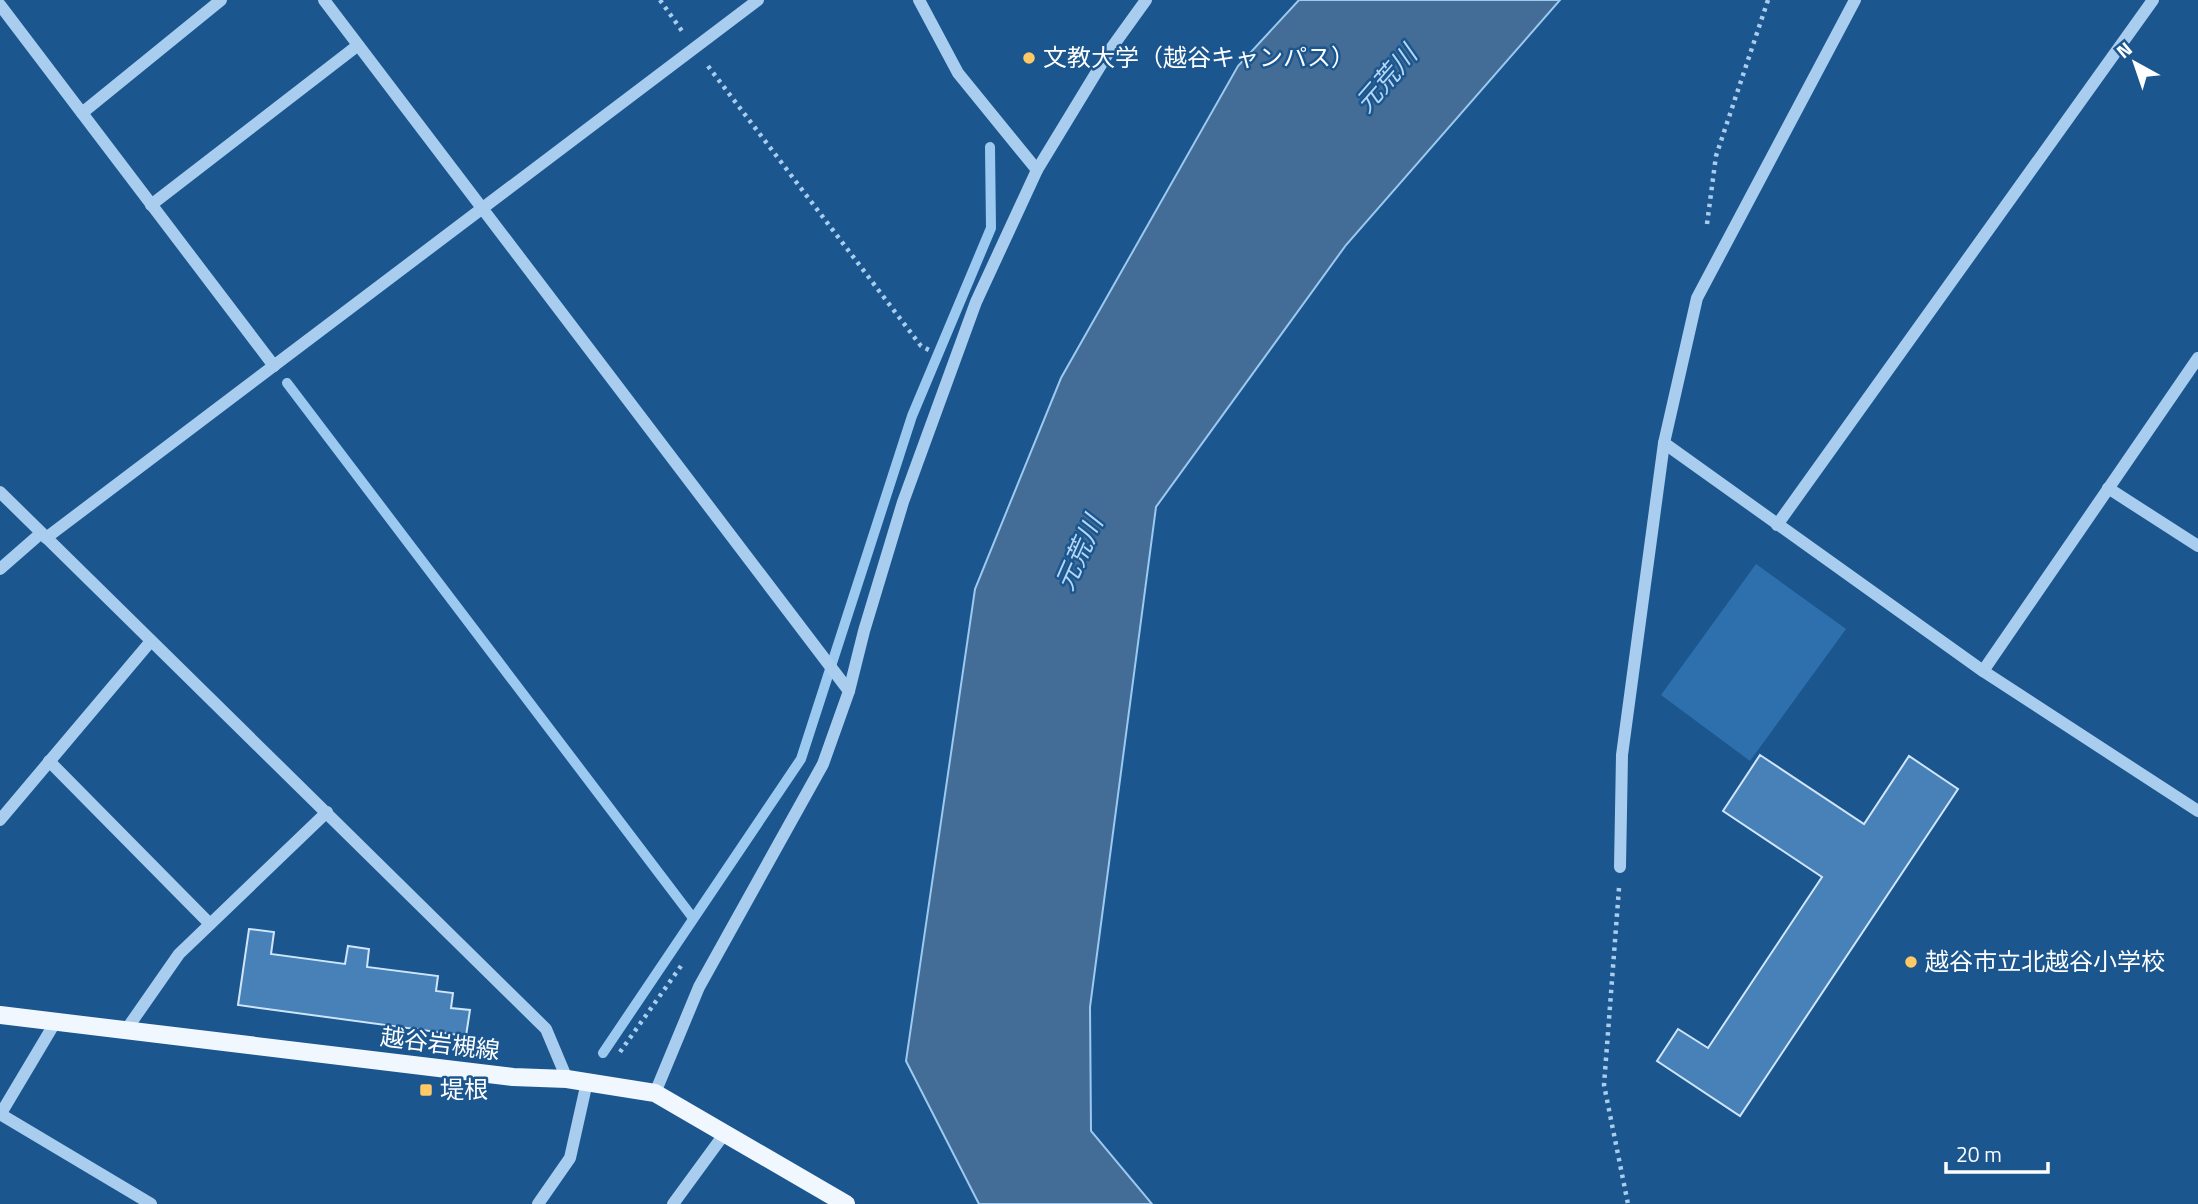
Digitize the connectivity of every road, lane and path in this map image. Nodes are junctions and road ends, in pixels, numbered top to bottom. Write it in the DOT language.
graph roads {
  1 [pos="5,0"];
  2 [pos="221,0"];
  3 [pos="324,0"];
  4 [pos="660,0"];
  5 [pos="758,0"];
  6 [pos="919,0"];
  7 [pos="1146,0"];
  8 [pos="1768,0"];
  9 [pos="1855,0"];
  10 [pos="2153,0"];
  11 [pos="0,4"];
  12 [pos="357,46"];
  13 [pos="694,48"];
  14 [pos="82,113"];
  15 [pos="1037,170"];
  16 [pos="151,205"];
  17 [pos="481,206"];
  18 [pos="1706,232"];
  19 [pos="920,346"];
  20 [pos="2198,358"];
  21 [pos="274,366"];
  22 [pos="1664,443"];
  23 [pos="2108,488"];
  24 [pos="0,492"];
  25 [pos="1777,525"];
  26 [pos="43,536"];
  27 [pos="2198,546"];
  28 [pos="0,569"];
  29 [pos="151,641"];
  30 [pos="1983,671"];
  31 [pos="849,691"];
  32 [pos="49,761"];
  33 [pos="2198,811"];
  34 [pos="327,812"];
  35 [pos="0,820"];
  36 [pos="1620,867"];
  37 [pos="210,925"];
  38 [pos="0,1015"];
  39 [pos="56,1021"];
  40 [pos="126,1030"];
  41 [pos="567,1079"];
  42 [pos="587,1082"];
  43 [pos="655,1093"];
  44 [pos="0,1114"];
  45 [pos="725,1133"];
  46 [pos="151,1204"];
  47 [pos="538,1204"];
  48 [pos="673,1204"];
  49 [pos="846,1204"];
  50 [pos="1628,1204"];
  1 -- 11 [label="street"];
  2 -- 14 [label="street"];
  3 -- 12 [label="street"];
  4 -- 13 [label="path"];
  5 -- 13 [label="street"];
  6 -- 15 [label="street"];
  7 -- 15 [label="street"];
  8 -- 18 [label="path"];
  9 -- 22 [label="street"];
  10 -- 25 [label="street"];
  11 -- 14 [label="street"];
  12 -- 16 [label="street"];
  12 -- 17 [label="street"];
  13 -- 17 [label="street"];
  13 -- 19 [label="path"];
  14 -- 16 [label="street"];
  15 -- 31 [label="street"];
  16 -- 21 [label="street"];
  17 -- 21 [label="street"];
  17 -- 31 [label="street"];
  20 -- 23 [label="street"];
  21 -- 26 [label="street"];
  22 -- 25 [label="street"];
  22 -- 36 [label="street"];
  23 -- 27 [label="street"];
  23 -- 30 [label="street"];
  24 -- 26 [label="street"];
  25 -- 30 [label="street"];
  26 -- 28 [label="street"];
  26 -- 29 [label="street"];
  29 -- 32 [label="street"];
  29 -- 34 [label="street"];
  30 -- 33 [label="street"];
  31 -- 43 [label="street"];
  32 -- 35 [label="street"];
  32 -- 37 [label="street"];
  34 -- 37 [label="street"];
  34 -- 41 [label="street"];
  36 -- 50 [label="path"];
  37 -- 40 [label="street"];
  38 -- 39 [label="main road, 越谷岩槻線"];
  39 -- 40 [label="main road, 越谷岩槻線"];
  39 -- 44 [label="street"];
  40 -- 41 [label="main road, 越谷岩槻線"];
  41 -- 42 [label="main road, 越谷岩槻線"];
  42 -- 43 [label="main road, 越谷岩槻線"];
  42 -- 47 [label="street"];
  43 -- 45 [label="main road, 越谷岩槻線"];
  44 -- 46 [label="street"];
  45 -- 48 [label="street"];
  45 -- 49 [label="main road, 越谷岩槻線"];
}
